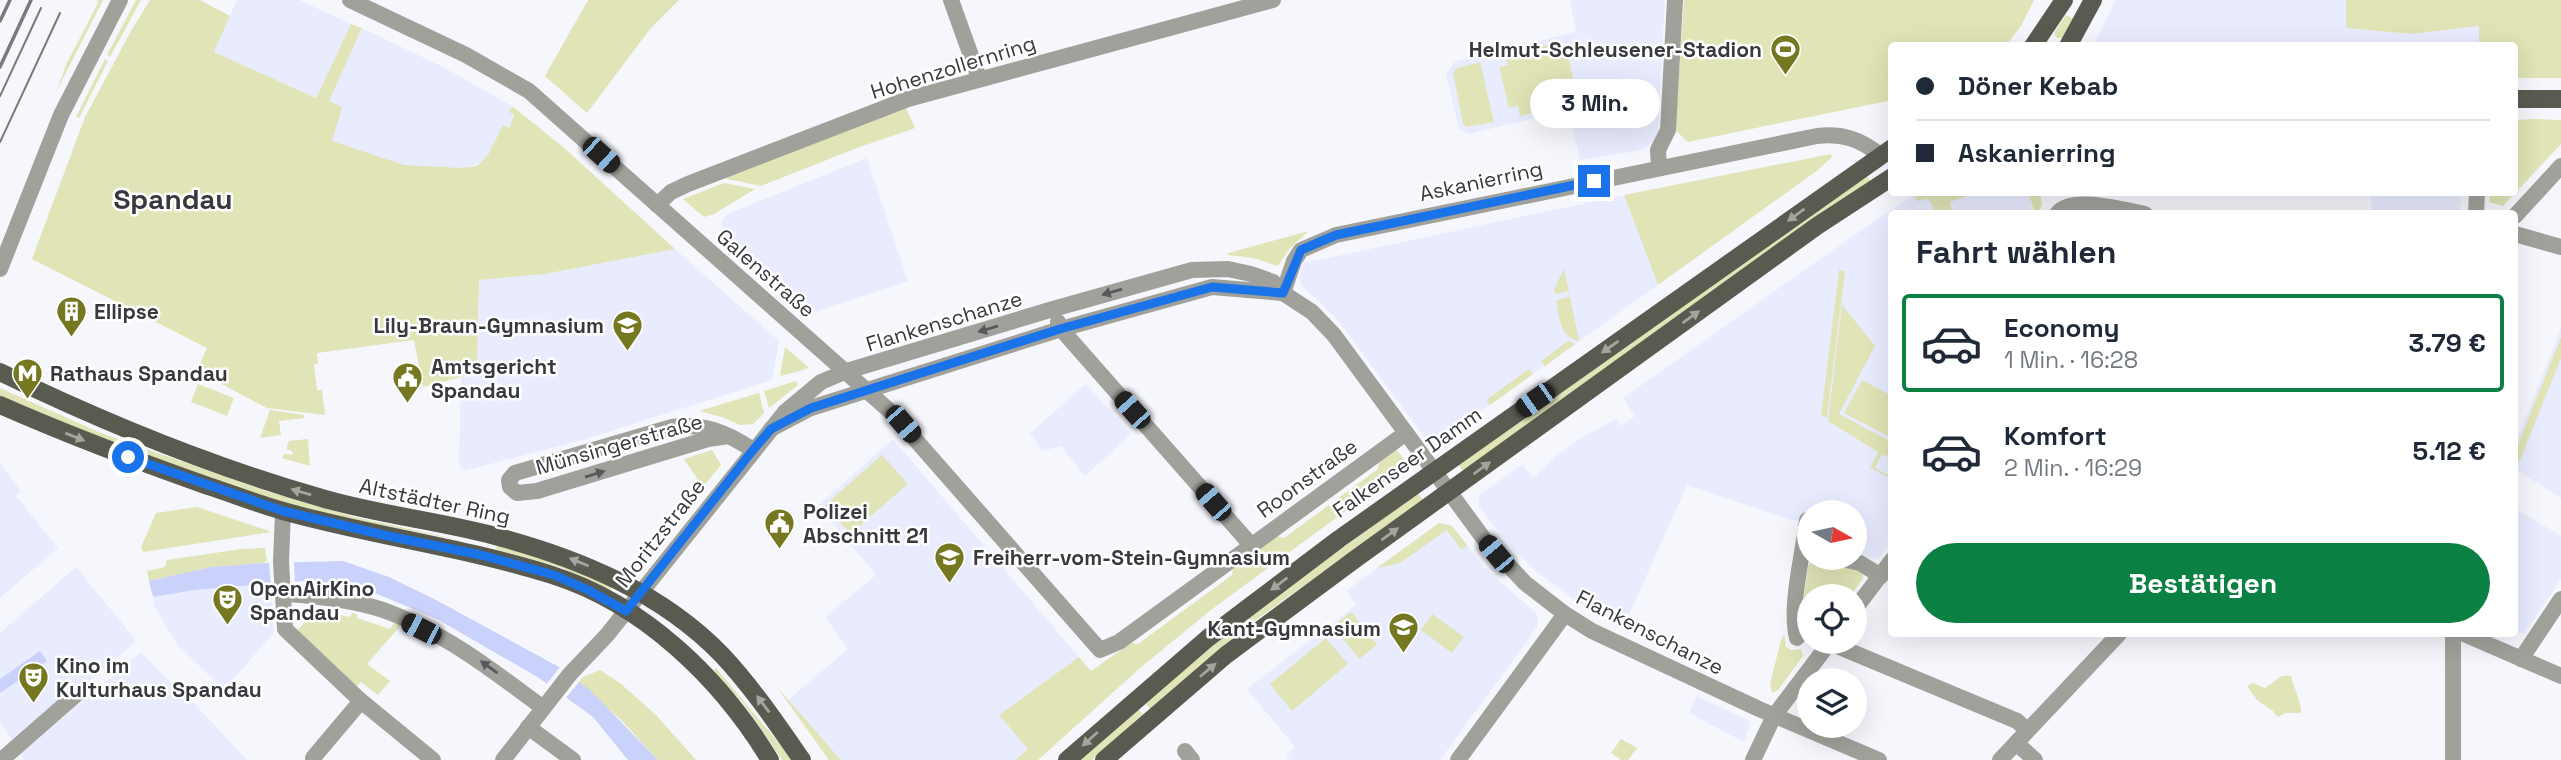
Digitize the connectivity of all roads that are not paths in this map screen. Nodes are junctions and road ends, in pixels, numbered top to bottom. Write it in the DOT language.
graph roads {
  1 [pos="120,0"];
  2 [pos="951,0"];
  3 [pos="1273,0"];
  4 [pos="1675,0"];
  5 [pos="2064,0"];
  6 [pos="2093,0"];
  7 [pos="360,2"];
  8 [pos="1225,6"];
  9 [pos="2038,40"];
  10 [pos="2070,42"];
  11 [pos="979,78"];
  12 [pos="2518,99"];
  13 [pos="2561,99"];
  14 [pos="1888,157"];
  15 [pos="2561,166"];
  16 [pos="1660,167"];
  17 [pos="1888,180"];
  18 [pos="657,205"];
  19 [pos="2061,210"];
  20 [pos="2119,210"];
  21 [pos="2518,213"];
  22 [pos="2518,235"];
  23 [pos="2561,247"];
  24 [pos="1208,268"];
  25 [pos="0,269"];
  26 [pos="1212,287"];
  27 [pos="1283,293"];
  28 [pos="1053,309"];
  29 [pos="1060,329"];
  30 [pos="847,371"];
  31 [pos="0,372"];
  32 [pos="869,391"];
  33 [pos="0,405"];
  34 [pos="771,429"];
  35 [pos="1406,433"];
  36 [pos="729,436"];
  37 [pos="753,450"];
  38 [pos="1433,472"];
  39 [pos="1448,492"];
  40 [pos="283,511"];
  41 [pos="1251,545"];
  42 [pos="1888,566"];
  43 [pos="1867,567"];
  44 [pos="1881,576"];
  45 [pos="282,589"];
  46 [pos="640,593"];
  47 [pos="1867,594"];
  48 [pos="1797,598"];
  49 [pos="2561,599"];
  50 [pos="626,611"];
  51 [pos="1565,614"];
  52 [pos="2116,637"];
  53 [pos="2453,637"];
  54 [pos="2471,637"];
  55 [pos="1797,638"];
  56 [pos="1096,648"];
  57 [pos="1822,654"];
  58 [pos="1856,654"];
  59 [pos="2521,659"];
  60 [pos="2561,676"];
  61 [pos="78,693"];
  62 [pos="360,701"];
  63 [pos="543,708"];
  64 [pos="1774,716"];
  65 [pos="528,727"];
  66 [pos="2027,730"];
  67 [pos="2016,743"];
  68 [pos="5,754"];
  69 [pos="313,758"];
  70 [pos="433,760"];
  71 [pos="503,760"];
  72 [pos="573,760"];
  73 [pos="770,760"];
  74 [pos="802,760"];
  75 [pos="1067,760"];
  76 [pos="1104,760"];
  77 [pos="1458,760"];
  78 [pos="1753,760"];
  79 [pos="1879,760"];
  80 [pos="2000,760"];
  81 [pos="2035,760"];
  82 [pos="2453,760"];
  1 -- 25 [label="street"];
  2 -- 11 [label="street"];
  3 -- 8 [label="street, Hohenzollernring"];
  4 -- 16 [label="street"];
  5 -- 9 [label="main road"];
  6 -- 10 [label="main road"];
  7 -- 18 [label="street, Galenstraße"];
  8 -- 11 [label="street, Hohenzollernring"];
  11 -- 18 [label="street, Hohenzollernring"];
  12 -- 13 [label="main road"];
  14 -- 16 [label="street, Askanierring"];
  14 -- 38 [label="main road, Falkenseer Damm, one-way"];
  15 -- 21 [label="street"];
  16 -- 27 [label="street, Askanierring"];
  39 -- 17 [label="main road, one-way"];
  18 -- 30 [label="street, Galenstraße"];
  19 -- 20 [label="street"];
  22 -- 23 [label="street"];
  24 -- 26 [label="street"];
  24 -- 27 [label="street, Flankenschanze"];
  24 -- 28 [label="street, Flankenschanze, one-way"];
  26 -- 27 [label="street, Flankenschanze"];
  26 -- 29 [label="street, Flankenschanze"];
  27 -- 35 [label="street, Flankenschanze"];
  28 -- 29 [label="street, Flankenschanze"];
  28 -- 30 [label="street, Flankenschanze, one-way"];
  29 -- 32 [label="street, Flankenschanze"];
  29 -- 41 [label="street"];
  30 -- 32 [label="street, Galenstraße"];
  30 -- 34 [label="street, Moritzstraße"];
  46 -- 31 [label="main road, Altstädter Ring, one-way"];
  32 -- 34 [label="street, Moritzstraße"];
  32 -- 56 [label="street, Galenstraße"];
  33 -- 40 [label="main road, Altstädter Ring, one-way"];
  34 -- 37 [label="street, Moritzstraße"];
  35 -- 38 [label="street, Flankenschanze"];
  35 -- 41 [label="street, Roonstraße"];
  36 -- 36 [label="street, Münsingerstraße, one-way"];
  36 -- 37 [label="street, Münsingerstraße"];
  37 -- 46 [label="street, Moritzstraße"];
  38 -- 39 [label="street, Flankenschanze"];
  38 -- 75 [label="main road, Falkenseer Damm, one-way"];
  39 -- 51 [label="street, Flankenschanze"];
  76 -- 39 [label="main road, one-way"];
  40 -- 45 [label="street"];
  40 -- 50 [label="main road, Altstädter Ring"];
  41 -- 56 [label="street, Roonstraße"];
  42 -- 44 [label="street"];
  43 -- 44 [label="street"];
  44 -- 47 [label="street"];
  45 -- 62 [label="street"];
  63 -- 45 [label="street, one-way"];
  46 -- 50 [label="street, Moritzstraße"];
  74 -- 46 [label="main road, Altstädter Ring, one-way"];
  48 -- 55 [label="street"];
  49 -- 59 [label="street"];
  50 -- 63 [label="street, Moritzstraße"];
  50 -- 73 [label="main road, Altstädter Ring"];
  51 -- 64 [label="street, Flankenschanze"];
  51 -- 77 [label="street"];
  52 -- 66 [label="street"];
  53 -- 82 [label="street"];
  54 -- 59 [label="street"];
  57 -- 64 [label="street"];
  58 -- 66 [label="street"];
  59 -- 60 [label="street"];
  61 -- 68 [label="street"];
  62 -- 69 [label="street"];
  62 -- 70 [label="street"];
  63 -- 65 [label="street, Moritzstraße"];
  64 -- 78 [label="street"];
  64 -- 79 [label="street, Flankenschanze"];
  65 -- 71 [label="street, Moritzstraße"];
  65 -- 72 [label="street"];
  66 -- 67 [label="street"];
  67 -- 80 [label="street"];
  67 -- 81 [label="street"];
}
